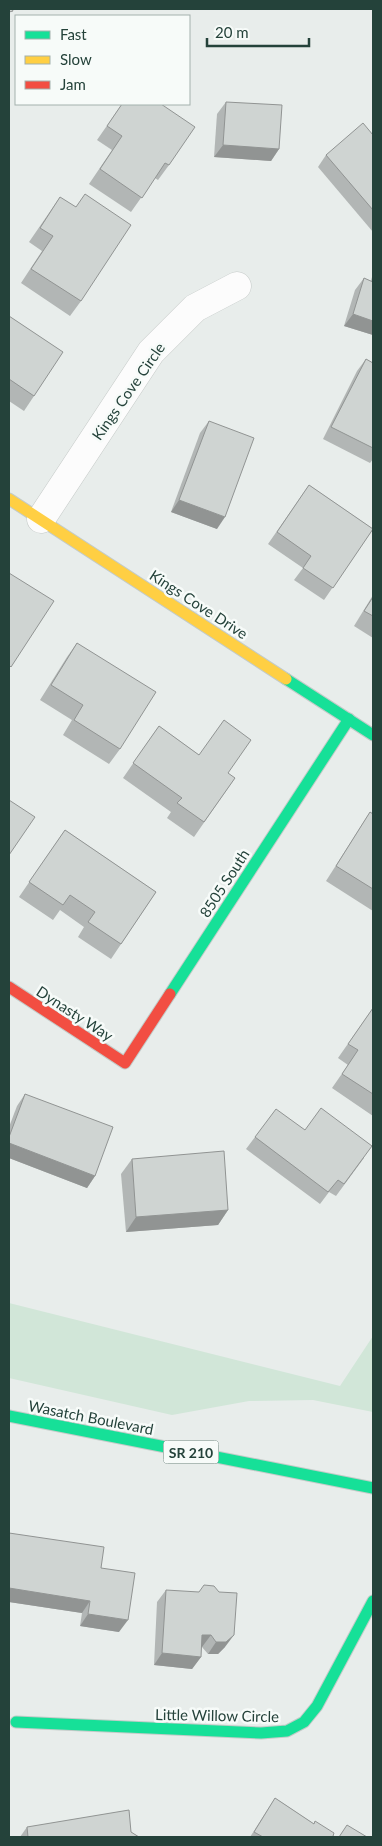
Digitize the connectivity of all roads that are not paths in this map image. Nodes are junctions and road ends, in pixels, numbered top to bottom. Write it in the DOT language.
graph roads {
  1 [pos="237,286"];
  2 [pos="9,498"];
  3 [pos="40,519"];
  4 [pos="348,719"];
  5 [pos="373,735"];
  6 [pos="9,988"];
  7 [pos="125,1063"];
  8 [pos="9,1416"];
  9 [pos="373,1488"];
  10 [pos="373,1601"];
  11 [pos="16,1722"];
  1 -- 3 [label="street, Kings Cove Circle"];
  2 -- 3 [label="street, Kings Cove Drive"];
  3 -- 4 [label="street, Kings Cove Drive"];
  4 -- 5 [label="street, Kings Cove Drive"];
  4 -- 7 [label="street, 8505 South"];
  6 -- 7 [label="street, Dynasty Way"];
  8 -- 9 [label="street, Wasatch Boulevard / SR 210"];
  10 -- 11 [label="street, Little Willow Circle"];
}
